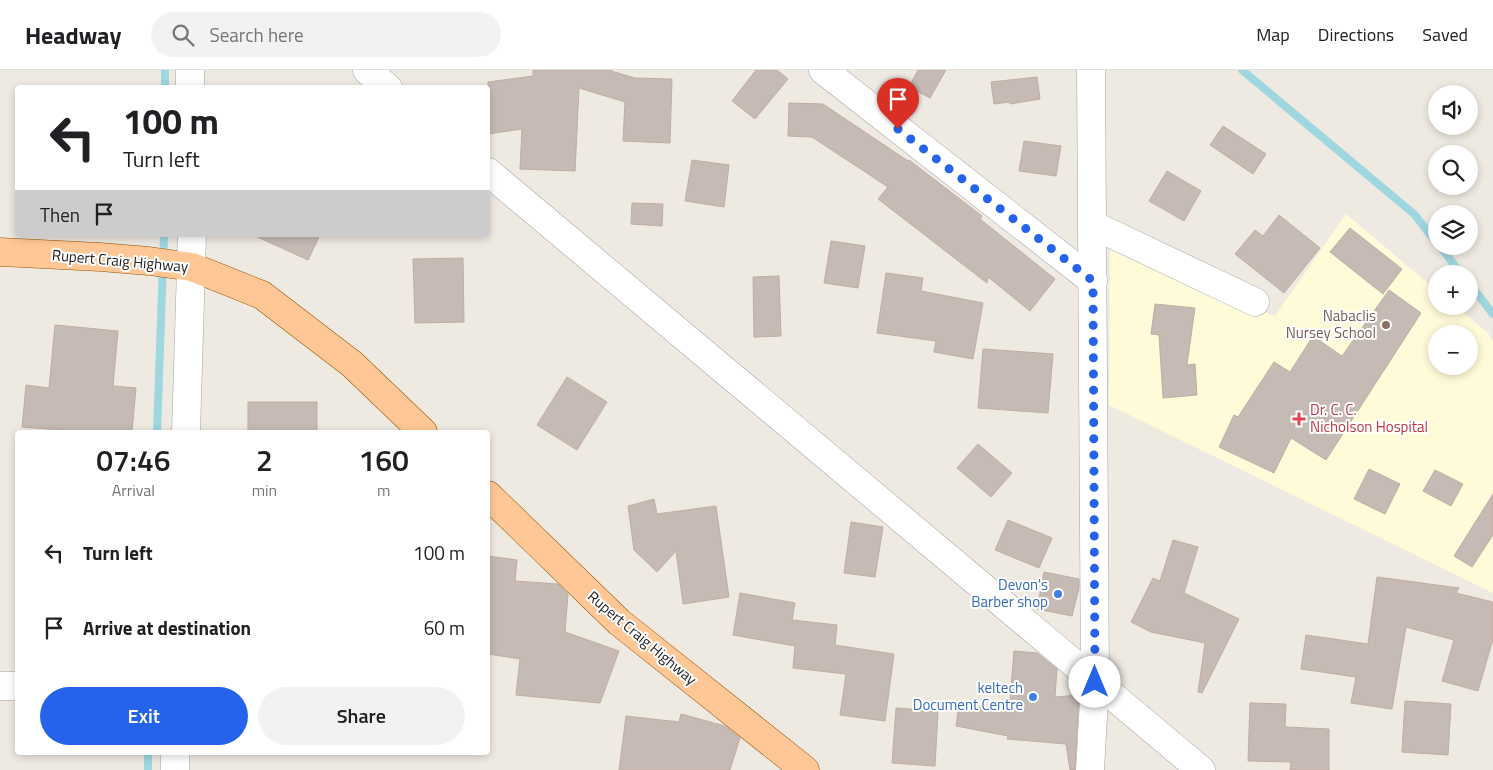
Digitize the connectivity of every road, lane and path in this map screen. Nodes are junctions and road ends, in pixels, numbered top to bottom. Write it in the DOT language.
graph roads {
  1 [pos="190,70"];
  2 [pos="367,70"];
  3 [pos="823,70"];
  4 [pos="1091,70"];
  5 [pos="190,85"];
  6 [pos="384,85"];
  7 [pos="490,174"];
  8 [pos="1093,225"];
  9 [pos="192,237"];
  10 [pos="0,252"];
  11 [pos="192,267"];
  12 [pos="1093,281"];
  13 [pos="1255,302"];
  14 [pos="186,430"];
  15 [pos="421,430"];
  16 [pos="490,497"];
  17 [pos="1095,682"];
  18 [pos="0,686"];
  19 [pos="15,686"];
  20 [pos="175,755"];
  21 [pos="175,770"];
  22 [pos="805,770"];
  23 [pos="1090,770"];
  24 [pos="1201,770"];
  1 -- 5 [label="street"];
  2 -- 6 [label="street"];
  3 -- 12 [label="street"];
  4 -- 8 [label="street"];
  7 -- 17 [label="street"];
  8 -- 12 [label="street"];
  8 -- 13 [label="street"];
  9 -- 11 [label="street"];
  10 -- 11 [label="main road, Rupert Craig Highway"];
  11 -- 14 [label="street"];
  11 -- 15 [label="main road, Rupert Craig Highway"];
  12 -- 17 [label="street"];
  16 -- 22 [label="main road, Rupert Craig Highway"];
  17 -- 23 [label="street"];
  17 -- 24 [label="street"];
  18 -- 19 [label="street"];
  20 -- 21 [label="street"];
}
